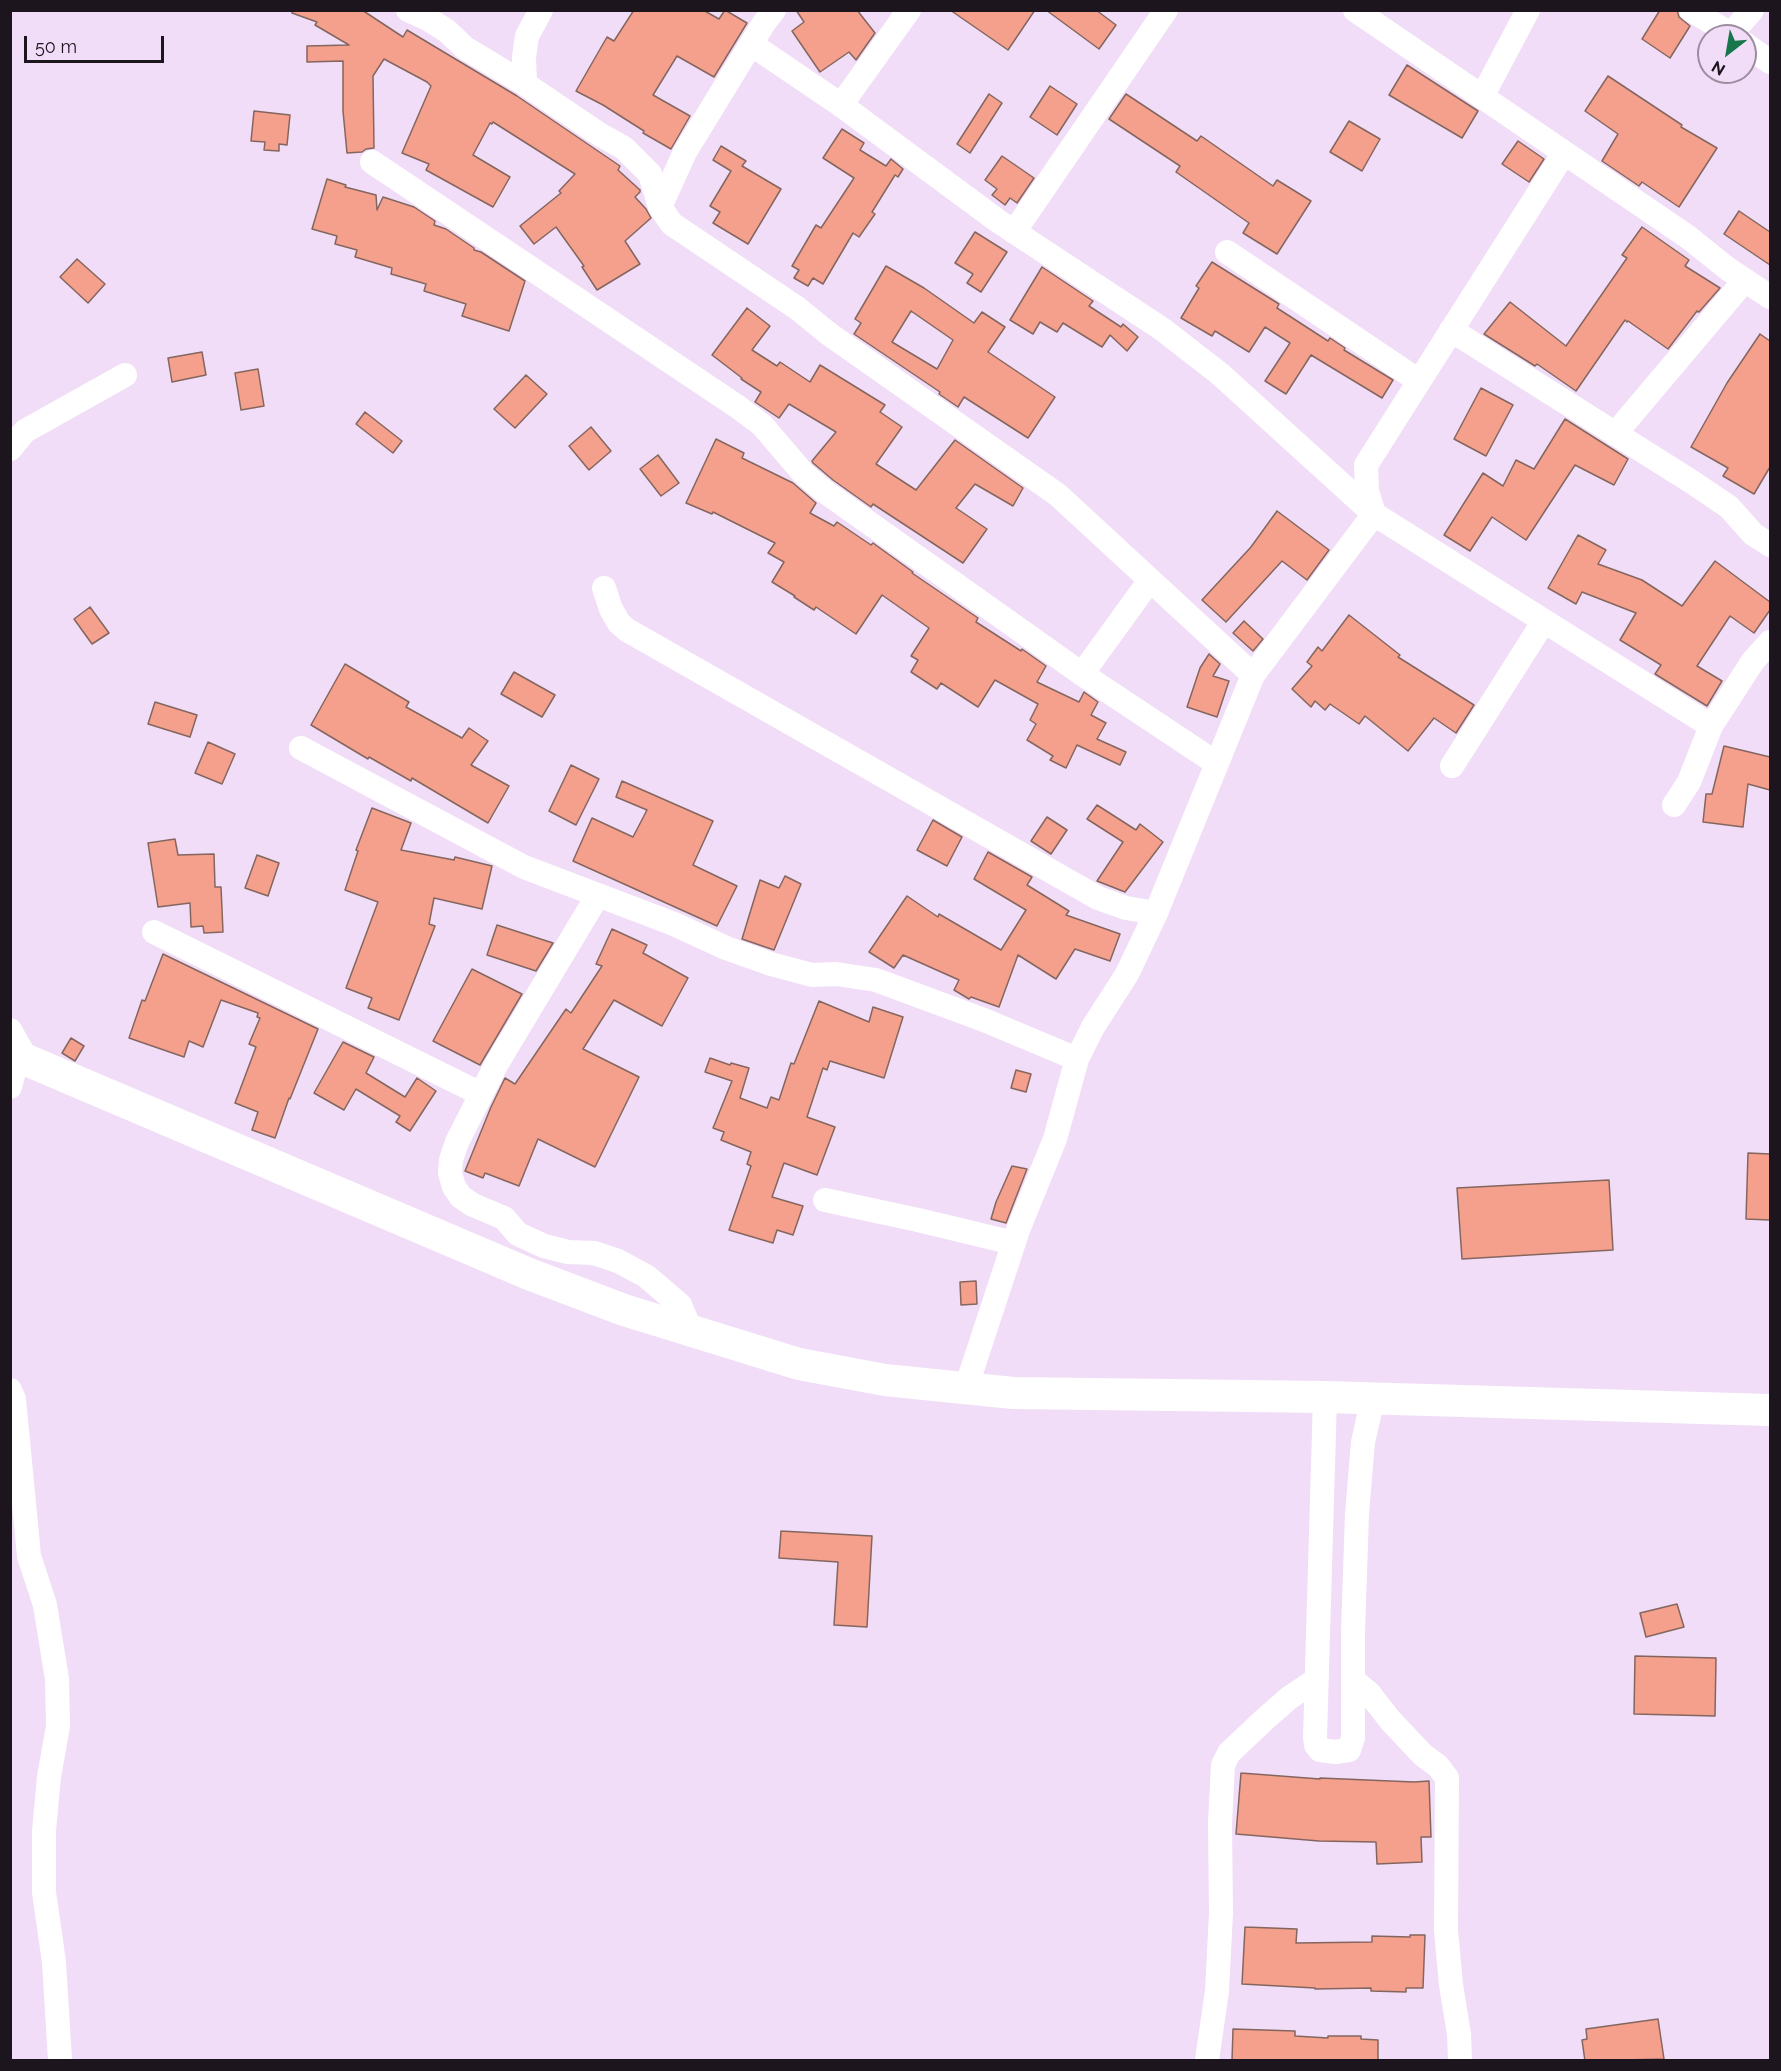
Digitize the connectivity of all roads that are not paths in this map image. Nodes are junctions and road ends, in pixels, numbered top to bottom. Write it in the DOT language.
graph roads {
  1 [pos="408,10"];
  2 [pos="541,10"];
  3 [pos="774,10"];
  4 [pos="909,10"];
  5 [pos="1166,10"];
  6 [pos="1355,10"];
  7 [pos="1528,10"];
  8 [pos="1691,10"];
  9 [pos="1752,10"];
  10 [pos="1714,24"];
  11 [pos="1744,24"];
  12 [pos="751,45"];
  13 [pos="1757,53"];
  14 [pos="1770,62"];
  15 [pos="525,84"];
  16 [pos="1482,97"];
  17 [pos="841,105"];
  18 [pos="1564,153"];
  19 [pos="372,162"];
  20 [pos="660,207"];
  21 [pos="1014,232"];
  22 [pos="1227,252"];
  23 [pos="1745,280"];
  24 [pos="1770,297"];
  25 [pos="1451,330"];
  26 [pos="124,375"];
  27 [pos="1419,381"];
  28 [pos="1615,434"];
  29 [pos="10,449"];
  30 [pos="1374,514"];
  31 [pos="1770,545"];
  32 [pos="1150,580"];
  33 [pos="604,588"];
  34 [pos="1544,621"];
  35 [pos="1770,642"];
  36 [pos="1082,674"];
  37 [pos="1253,675"];
  38 [pos="1711,726"];
  39 [pos="301,748"];
  40 [pos="1216,763"];
  41 [pos="1452,766"];
  42 [pos="1674,805"];
  43 [pos="598,895"];
  44 [pos="1156,913"];
  45 [pos="154,932"];
  46 [pos="16,1049"];
  47 [pos="1077,1059"];
  48 [pos="10,1087"];
  49 [pos="481,1094"];
  50 [pos="825,1200"];
  51 [pos="1014,1243"];
  52 [pos="692,1333"];
  53 [pos="966,1388"];
  54 [pos="10,1390"];
  55 [pos="1325,1397"];
  56 [pos="1373,1398"];
  57 [pos="1770,1410"];
  58 [pos="1316,1680"];
  59 [pos="1353,1680"];
  60 [pos="60,2061"];
  61 [pos="1207,2061"];
  62 [pos="1460,2061"];
  1 -- 15 [label="street"];
  2 -- 15 [label="street"];
  3 -- 12 [label="street"];
  4 -- 17 [label="street"];
  5 -- 21 [label="street"];
  6 -- 16 [label="street"];
  7 -- 16 [label="street"];
  8 -- 10 [label="street"];
  9 -- 11 [label="street"];
  12 -- 17 [label="street"];
  12 -- 20 [label="street"];
  13 -- 14 [label="street"];
  15 -- 20 [label="street"];
  16 -- 18 [label="street"];
  17 -- 21 [label="street"];
  18 -- 23 [label="street"];
  18 -- 25 [label="street"];
  19 -- 36 [label="street"];
  20 -- 32 [label="street"];
  21 -- 30 [label="street"];
  22 -- 27 [label="street"];
  23 -- 24 [label="street"];
  23 -- 28 [label="street"];
  25 -- 27 [label="street"];
  25 -- 28 [label="street"];
  26 -- 29 [label="street"];
  27 -- 30 [label="street"];
  28 -- 31 [label="street"];
  30 -- 34 [label="street"];
  30 -- 37 [label="street"];
  32 -- 36 [label="street"];
  32 -- 37 [label="street"];
  33 -- 44 [label="street"];
  34 -- 38 [label="street"];
  34 -- 41 [label="street"];
  35 -- 38 [label="street"];
  36 -- 40 [label="street"];
  37 -- 40 [label="street"];
  38 -- 42 [label="street"];
  39 -- 43 [label="street"];
  40 -- 44 [label="street"];
  43 -- 47 [label="street"];
  43 -- 49 [label="street"];
  44 -- 47 [label="street"];
  45 -- 49 [label="street"];
  46 -- 48 [label="street"];
  46 -- 52 [label="main road"];
  47 -- 51 [label="street"];
  49 -- 52 [label="street"];
  50 -- 51 [label="street"];
  51 -- 53 [label="street"];
  52 -- 53 [label="main road"];
  53 -- 55 [label="main road"];
  54 -- 60 [label="street"];
  55 -- 56 [label="main road"];
  55 -- 58 [label="street"];
  56 -- 57 [label="main road"];
  56 -- 59 [label="street"];
  58 -- 59 [label="street"];
  58 -- 61 [label="street"];
  59 -- 62 [label="street"];
}
